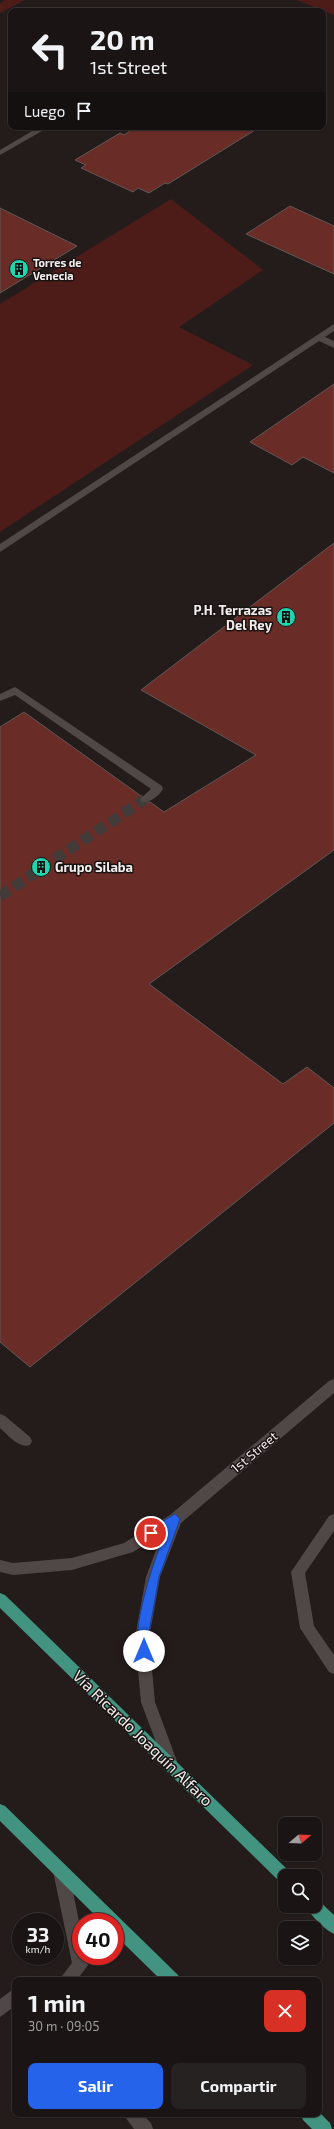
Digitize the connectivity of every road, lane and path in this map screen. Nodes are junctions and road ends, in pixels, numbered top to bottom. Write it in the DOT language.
graph roads {
  1 [pos="40,130"];
  2 [pos="0,153"];
  3 [pos="334,327"];
  4 [pos="319,337"];
  5 [pos="334,345"];
  6 [pos="0,549"];
  7 [pos="0,698"];
  8 [pos="145,799"];
  9 [pos="334,1385"];
  10 [pos="0,1420"];
  11 [pos="25,1441"];
  12 [pos="175,1519"];
  13 [pos="334,1520"];
  14 [pos="0,1566"];
  15 [pos="0,1599"];
  16 [pos="334,1667"];
  17 [pos="172,1764"];
  18 [pos="0,1811"];
  19 [pos="278,1870"];
  20 [pos="61,1871"];
  21 [pos="104,1913"];
  22 [pos="321,1913"];
  23 [pos="334,1926"];
  24 [pos="124,1933"];
  25 [pos="70,1977"];
  26 [pos="169,1977"];
  27 [pos="12,1999"];
  28 [pos="0,2009"];
  29 [pos="134,2117"];
  30 [pos="312,2117"];
  31 [pos="145,2129"];
  32 [pos="324,2129"];
  1 -- 2 [label="street"];
  3 -- 4 [label="street"];
  4 -- 5 [label="street"];
  4 -- 6 [label="street"];
  7 -- 8 [label="street"];
  9 -- 12 [label="street, 1st Street"];
  10 -- 11 [label="street"];
  12 -- 14 [label="street, 1st Street"];
  12 -- 17 [label="street, 1st Street"];
  13 -- 16 [label="street"];
  15 -- 17 [label="main road, Vía Ricardo Joaquín Alfaro"];
  17 -- 19 [label="main road, Vía Ricardo Joaquín Alfaro"];
  18 -- 20 [label="main road"];
  20 -- 21 [label="main road"];
  20 -- 25 [label="street"];
  22 -- 23 [label="main road"];
  24 -- 26 [label="main road"];
  27 -- 28 [label="street"];
  29 -- 31 [label="street"];
  30 -- 32 [label="main road"];
}
